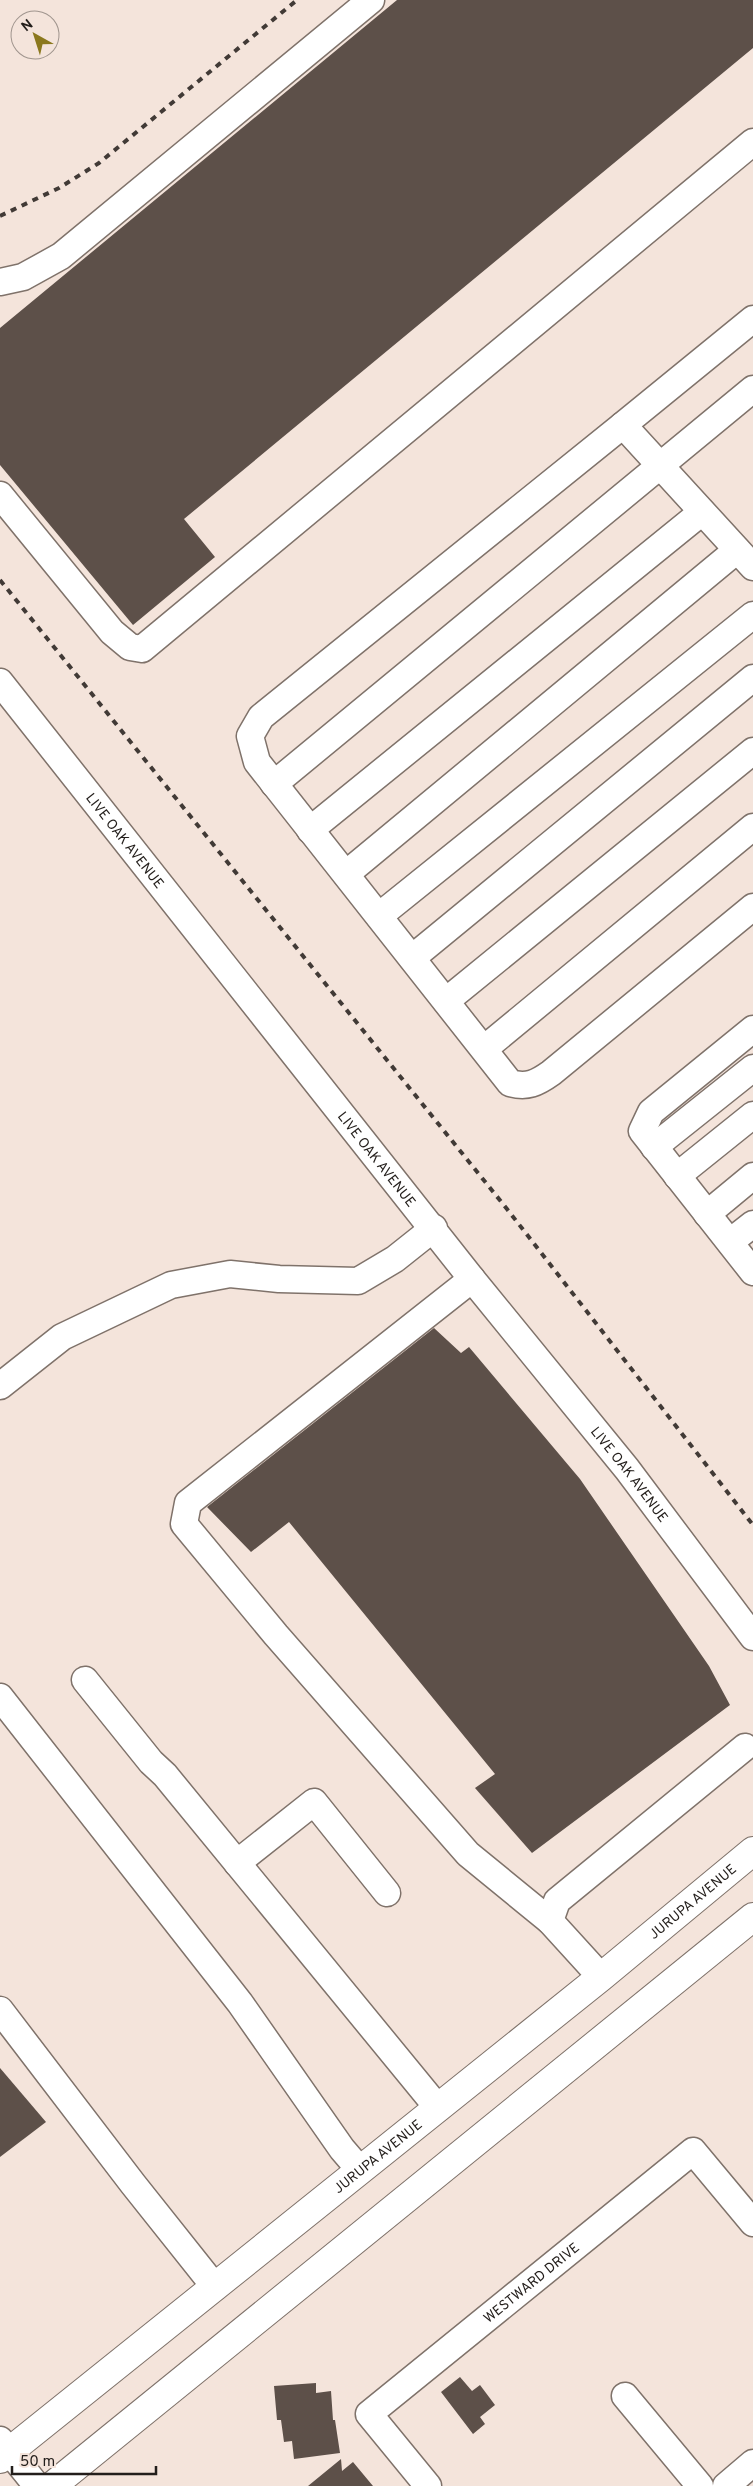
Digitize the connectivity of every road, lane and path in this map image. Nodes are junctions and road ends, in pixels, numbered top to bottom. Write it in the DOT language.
graph roads {
  1 [pos="371,0"];
  2 [pos="753,142"];
  3 [pos="0,282"];
  4 [pos="753,319"];
  5 [pos="753,389"];
  6 [pos="623,425"];
  7 [pos="660,465"];
  8 [pos="0,495"];
  9 [pos="702,512"];
  10 [pos="745,558"];
  11 [pos="753,615"];
  12 [pos="753,678"];
  13 [pos="0,682"];
  14 [pos="753,751"];
  15 [pos="274,784"];
  16 [pos="753,828"];
  17 [pos="310,830"];
  18 [pos="346,874"];
  19 [pos="753,907"];
  20 [pos="379,916"];
  21 [pos="412,958"];
  22 [pos="446,1001"];
  23 [pos="753,1029"];
  24 [pos="484,1049"];
  25 [pos="753,1068"];
  26 [pos="753,1115"];
  27 [pos="654,1147"];
  28 [pos="677,1176"];
  29 [pos="753,1176"];
  30 [pos="707,1214"];
  31 [pos="753,1224"];
  32 [pos="434,1228"];
  33 [pos="730,1242"];
  34 [pos="753,1272"];
  35 [pos="472,1279"];
  36 [pos="0,1386"];
  37 [pos="753,1636"];
  38 [pos="85,1680"];
  39 [pos="0,1697"];
  40 [pos="744,1747"];
  41 [pos="753,1851"];
  42 [pos="237,1863"];
  43 [pos="387,1893"];
  44 [pos="753,1917"];
  45 [pos="550,1921"];
  46 [pos="601,1977"];
  47 [pos="0,2010"];
  48 [pos="438,2108"];
  49 [pos="360,2170"];
  50 [pos="753,2223"];
  51 [pos="215,2287"];
  52 [pos="625,2396"];
  53 [pos="3,2450"];
  54 [pos="753,2463"];
  55 [pos="37,2486"];
  56 [pos="52,2486"];
  57 [pos="428,2486"];
  58 [pos="700,2486"];
  59 [pos="726,2486"];
  1 -- 3 [label="street"];
  2 -- 8 [label="street"];
  4 -- 6 [label="street"];
  5 -- 7 [label="street"];
  6 -- 7 [label="street"];
  6 -- 15 [label="street"];
  7 -- 9 [label="street"];
  7 -- 15 [label="street"];
  9 -- 10 [label="street"];
  9 -- 17 [label="street"];
  10 -- 18 [label="street"];
  11 -- 20 [label="street"];
  12 -- 21 [label="street"];
  13 -- 32 [label="street, LIVE OAK AVENUE"];
  14 -- 22 [label="street"];
  15 -- 17 [label="street"];
  16 -- 24 [label="street"];
  17 -- 18 [label="street"];
  18 -- 20 [label="street"];
  19 -- 24 [label="street"];
  20 -- 21 [label="street"];
  21 -- 22 [label="street"];
  22 -- 24 [label="street"];
  23 -- 27 [label="street"];
  25 -- 27 [label="street"];
  26 -- 28 [label="street"];
  27 -- 28 [label="street"];
  28 -- 30 [label="street"];
  29 -- 30 [label="street"];
  30 -- 33 [label="street"];
  31 -- 33 [label="street"];
  32 -- 35 [label="street, LIVE OAK AVENUE"];
  32 -- 36 [label="street"];
  33 -- 34 [label="street"];
  35 -- 37 [label="street, LIVE OAK AVENUE"];
  35 -- 45 [label="street"];
  38 -- 42 [label="street"];
  39 -- 49 [label="street"];
  40 -- 45 [label="street"];
  41 -- 46 [label="main road, JURUPA AVENUE"];
  42 -- 43 [label="street"];
  42 -- 48 [label="street"];
  44 -- 56 [label="main road"];
  45 -- 46 [label="street"];
  46 -- 48 [label="main road, JURUPA AVENUE"];
  47 -- 51 [label="street"];
  48 -- 49 [label="main road, JURUPA AVENUE"];
  49 -- 51 [label="main road, JURUPA AVENUE"];
  50 -- 57 [label="street, WESTWARD DRIVE"];
  51 -- 53 [label="main road, JURUPA AVENUE"];
  52 -- 58 [label="street"];
  53 -- 55 [label="street"];
  54 -- 59 [label="street"];
}
